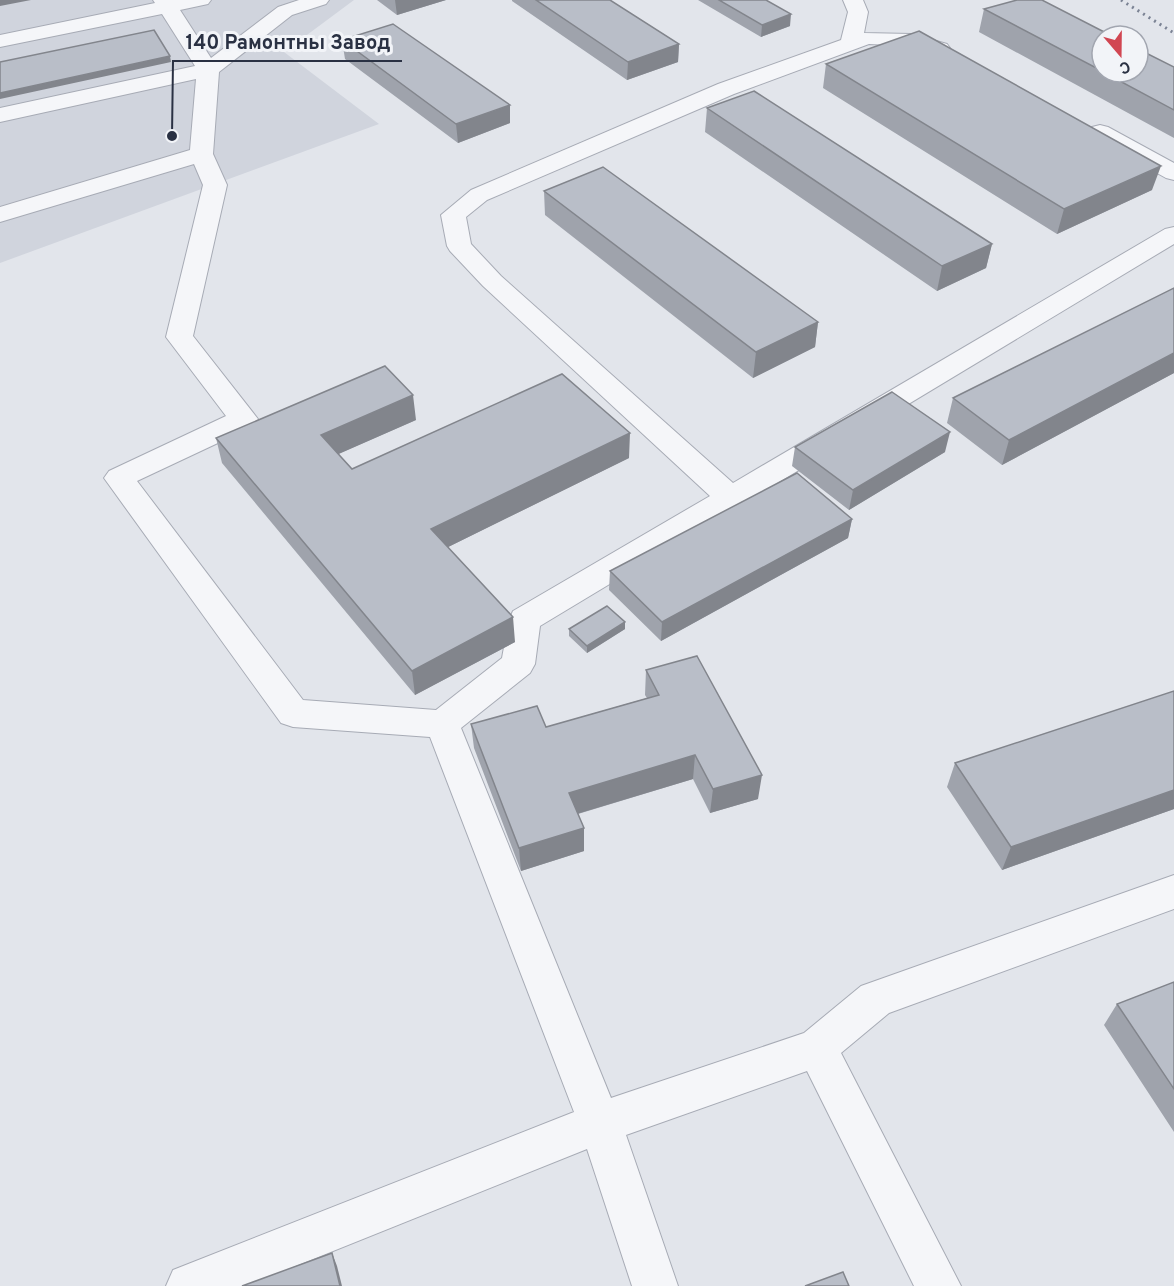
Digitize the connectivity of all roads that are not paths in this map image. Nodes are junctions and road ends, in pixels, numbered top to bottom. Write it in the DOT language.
graph roads {
  1 [pos="201,0"];
  2 [pos="319,0"];
  3 [pos="853,0"];
  4 [pos="165,3"];
  5 [pos="266,4"];
  6 [pos="285,11"];
  7 [pos="0,41"];
  8 [pos="851,44"];
  9 [pos="965,58"];
  10 [pos="208,70"];
  11 [pos="0,116"];
  12 [pos="1080,121"];
  13 [pos="201,154"];
  14 [pos="1174,173"];
  15 [pos="0,214"];
  16 [pos="1174,234"];
  17 [pos="731,498"];
  18 [pos="442,724"];
  19 [pos="1174,892"];
  20 [pos="817,1048"];
  21 [pos="600,1123"];
  22 [pos="189,1286"];
  23 [pos="655,1286"];
  24 [pos="938,1286"];
  1 -- 4 [label="lane"];
  2 -- 6 [label="lane"];
  3 -- 8 [label="lane"];
  4 -- 7 [label="lane"];
  4 -- 10 [label="lane"];
  5 -- 6 [label="lane"];
  6 -- 10 [label="lane"];
  8 -- 9 [label="lane"];
  8 -- 17 [label="lane"];
  10 -- 11 [label="lane"];
  10 -- 13 [label="lane"];
  12 -- 14 [label="lane"];
  13 -- 15 [label="lane"];
  13 -- 18 [label="lane"];
  16 -- 17 [label="lane"];
  17 -- 18 [label="lane"];
  18 -- 21 [label="lane"];
  19 -- 20 [label="lane"];
  20 -- 21 [label="lane"];
  20 -- 24 [label="lane"];
  21 -- 22 [label="lane"];
  21 -- 23 [label="lane"];
}
